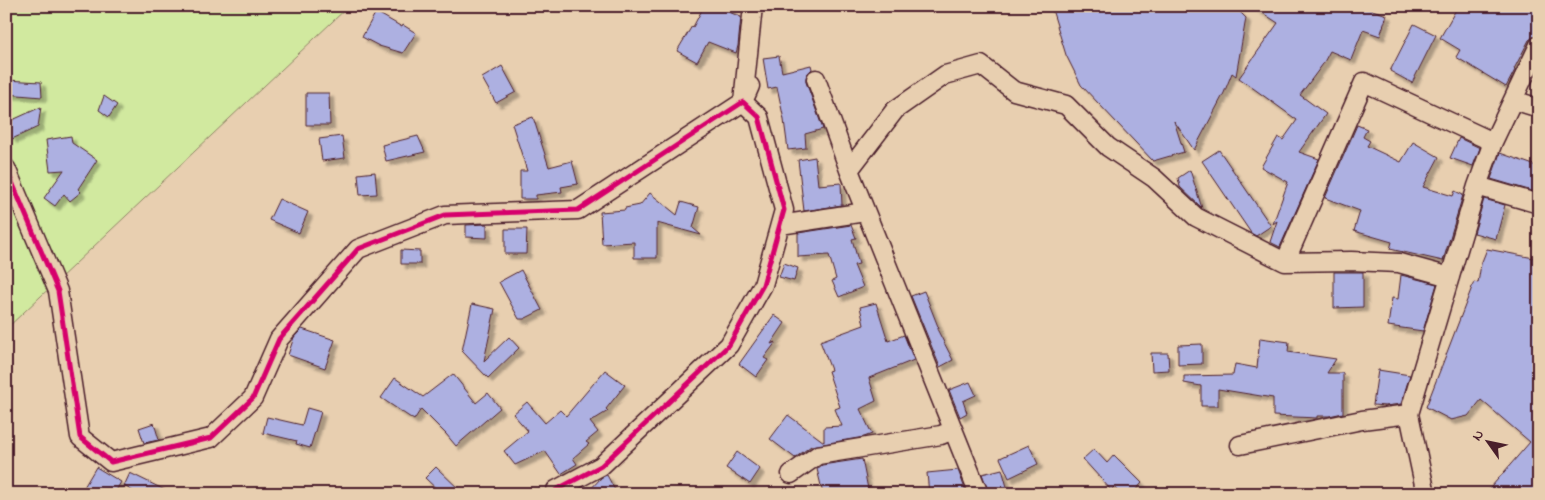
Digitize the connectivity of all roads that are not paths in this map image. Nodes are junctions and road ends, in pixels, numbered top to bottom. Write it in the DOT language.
graph roads {
  1 [pos="753,6"];
  2 [pos="1539,45"];
  3 [pos="816,80"];
  4 [pos="750,86"];
  5 [pos="1513,100"];
  6 [pos="742,102"];
  7 [pos="1539,108"];
  8 [pos="1493,142"];
  9 [pos="6,168"];
  10 [pos="849,170"];
  11 [pos="1477,186"];
  12 [pos="1539,204"];
  13 [pos="865,212"];
  14 [pos="780,225"];
  15 [pos="1285,262"];
  16 [pos="1450,277"];
  17 [pos="1409,414"];
  18 [pos="953,430"];
  19 [pos="1240,445"];
  20 [pos="791,474"];
  21 [pos="555,494"];
  22 [pos="979,494"];
  23 [pos="1426,494"];
  1 -- 6 [label="street"];
  2 -- 5 [label="street"];
  3 -- 10 [label="street"];
  4 -- 6 [label="street"];
  5 -- 7 [label="street"];
  5 -- 8 [label="street"];
  6 -- 9 [label="street"];
  6 -- 14 [label="street"];
  8 -- 11 [label="street"];
  8 -- 15 [label="street"];
  10 -- 13 [label="street"];
  10 -- 15 [label="street"];
  11 -- 12 [label="street"];
  11 -- 16 [label="street"];
  13 -- 14 [label="street"];
  13 -- 18 [label="street"];
  14 -- 21 [label="street"];
  15 -- 16 [label="street"];
  16 -- 17 [label="street"];
  17 -- 19 [label="street"];
  17 -- 23 [label="street"];
  18 -- 20 [label="street"];
  18 -- 22 [label="street"];
}
